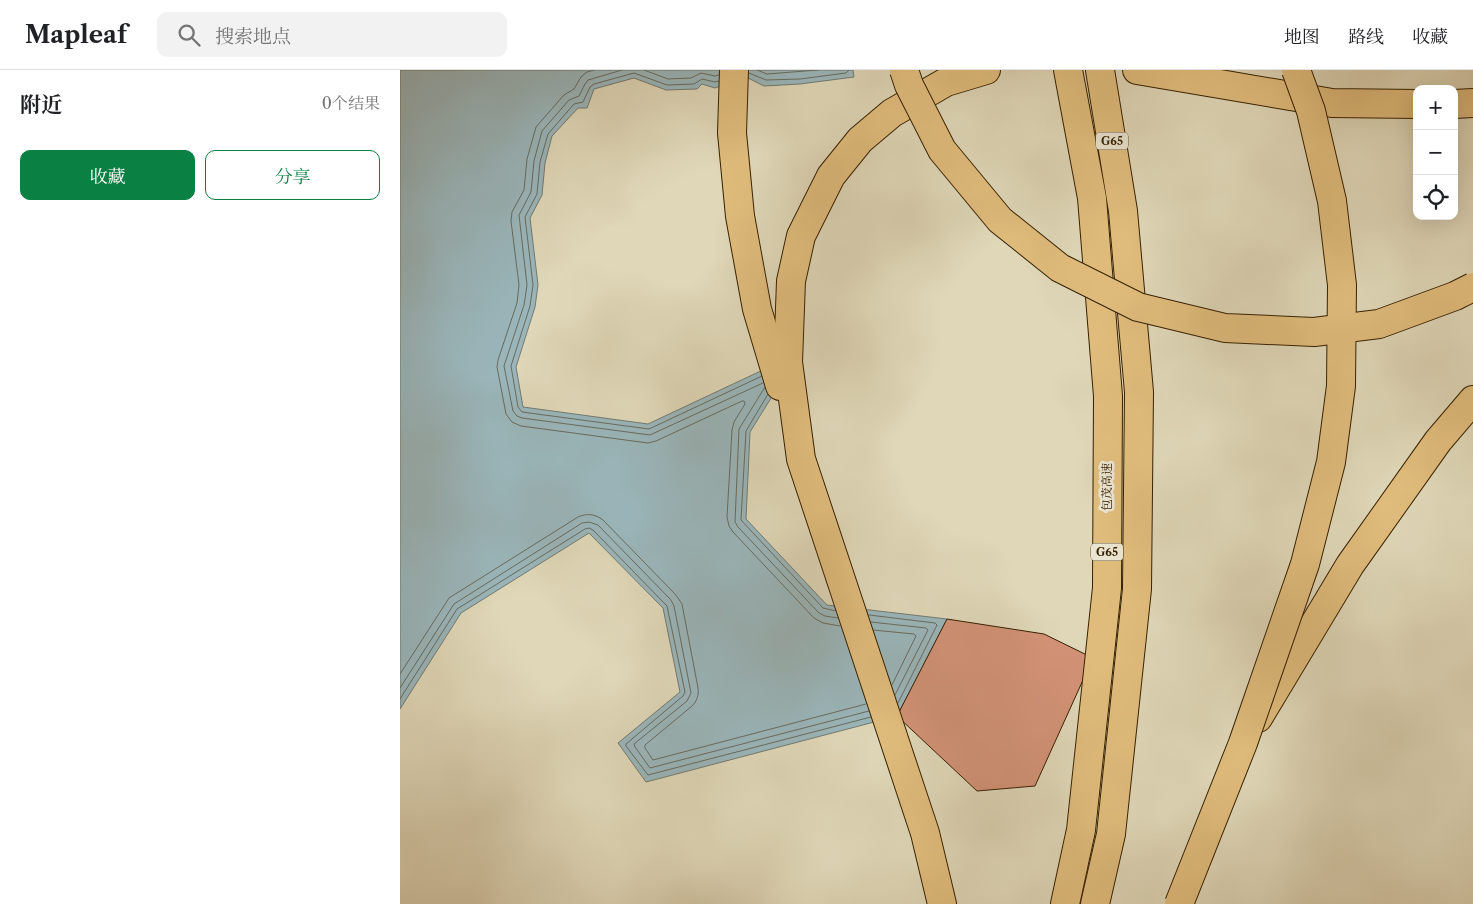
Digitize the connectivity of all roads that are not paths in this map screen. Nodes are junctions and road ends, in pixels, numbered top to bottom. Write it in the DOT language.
graph roads {
  1 [pos="734,70"];
  2 [pos="904,70"];
  3 [pos="986,70"];
  4 [pos="1068,70"];
  5 [pos="1100,70"];
  6 [pos="1138,70"];
  7 [pos="1296,70"];
  8 [pos="1473,103"];
  9 [pos="1413,104"];
  10 [pos="1458,104"];
  11 [pos="1473,287"];
  12 [pos="1473,400"];
  13 [pos="801,459"];
  14 [pos="1243,743"];
  15 [pos="942,904"];
  16 [pos="1065,904"];
  17 [pos="1095,904"];
  18 [pos="1179,904"];
  1 -- 13 [label="highway"];
  2 -- 11 [label="highway, bridge"];
  3 -- 13 [label="highway"];
  4 -- 16 [label="highway, 包茂高速 / G65"];
  5 -- 17 [label="highway, G65"];
  6 -- 9 [label="highway"];
  7 -- 14 [label="highway, bridge"];
  8 -- 10 [label="highway"];
  12 -- 14 [label="highway, bridge"];
  13 -- 15 [label="highway"];
  14 -- 18 [label="highway, bridge"];
}
